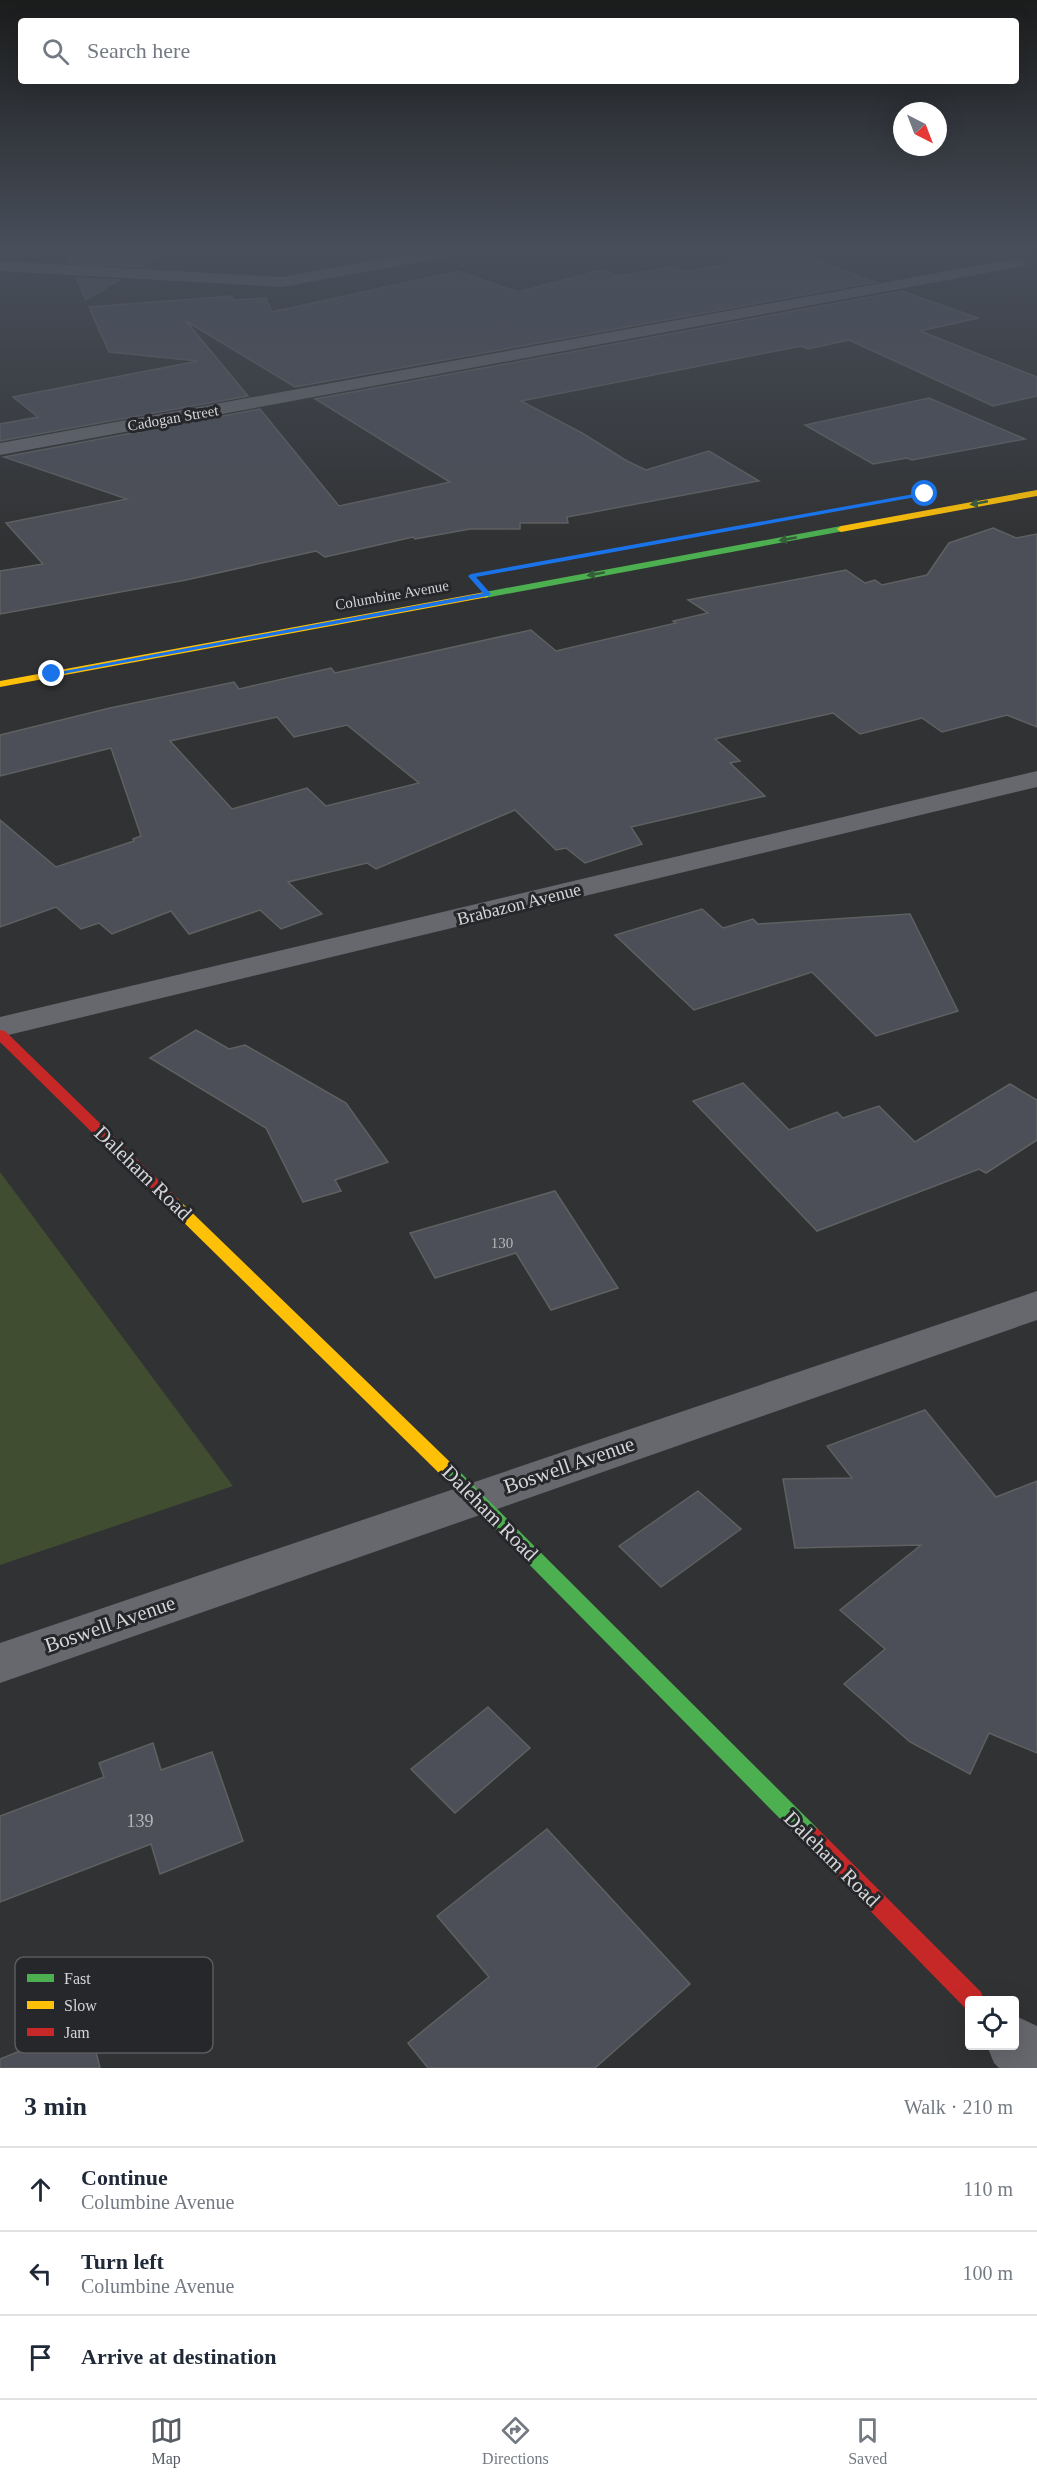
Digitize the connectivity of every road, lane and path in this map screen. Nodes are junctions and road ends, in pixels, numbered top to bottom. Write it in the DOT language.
graph roads {
  1 [pos="551,349"];
  2 [pos="0,449"];
  3 [pos="1007,486"];
  4 [pos="1037,493"];
  5 [pos="1023,495"];
  6 [pos="477,582"];
  7 [pos="488,594"];
  8 [pos="0,684"];
  9 [pos="1037,779"];
  10 [pos="0,1027"];
  11 [pos="0,1034"];
  12 [pos="1037,1305"];
  13 [pos="475,1497"];
  14 [pos="0,1663"];
  15 [pos="968,1996"];
  16 [pos="1019,2048"];
  17 [pos="1037,2066"];
  1 -- 2 [label="street, Cadogan Street"];
  3 -- 5 [label="main road"];
  4 -- 5 [label="main road, Columbine Avenue"];
  5 -- 7 [label="main road, Columbine Avenue, one-way"];
  6 -- 7 [label="main road"];
  7 -- 8 [label="main road, Columbine Avenue"];
  9 -- 10 [label="street, Brabazon Avenue"];
  11 -- 13 [label="main road, Daleham Road"];
  12 -- 13 [label="street, Boswell Avenue"];
  13 -- 14 [label="street, Boswell Avenue"];
  13 -- 15 [label="main road, Daleham Road"];
  16 -- 17 [label="street"];
}
